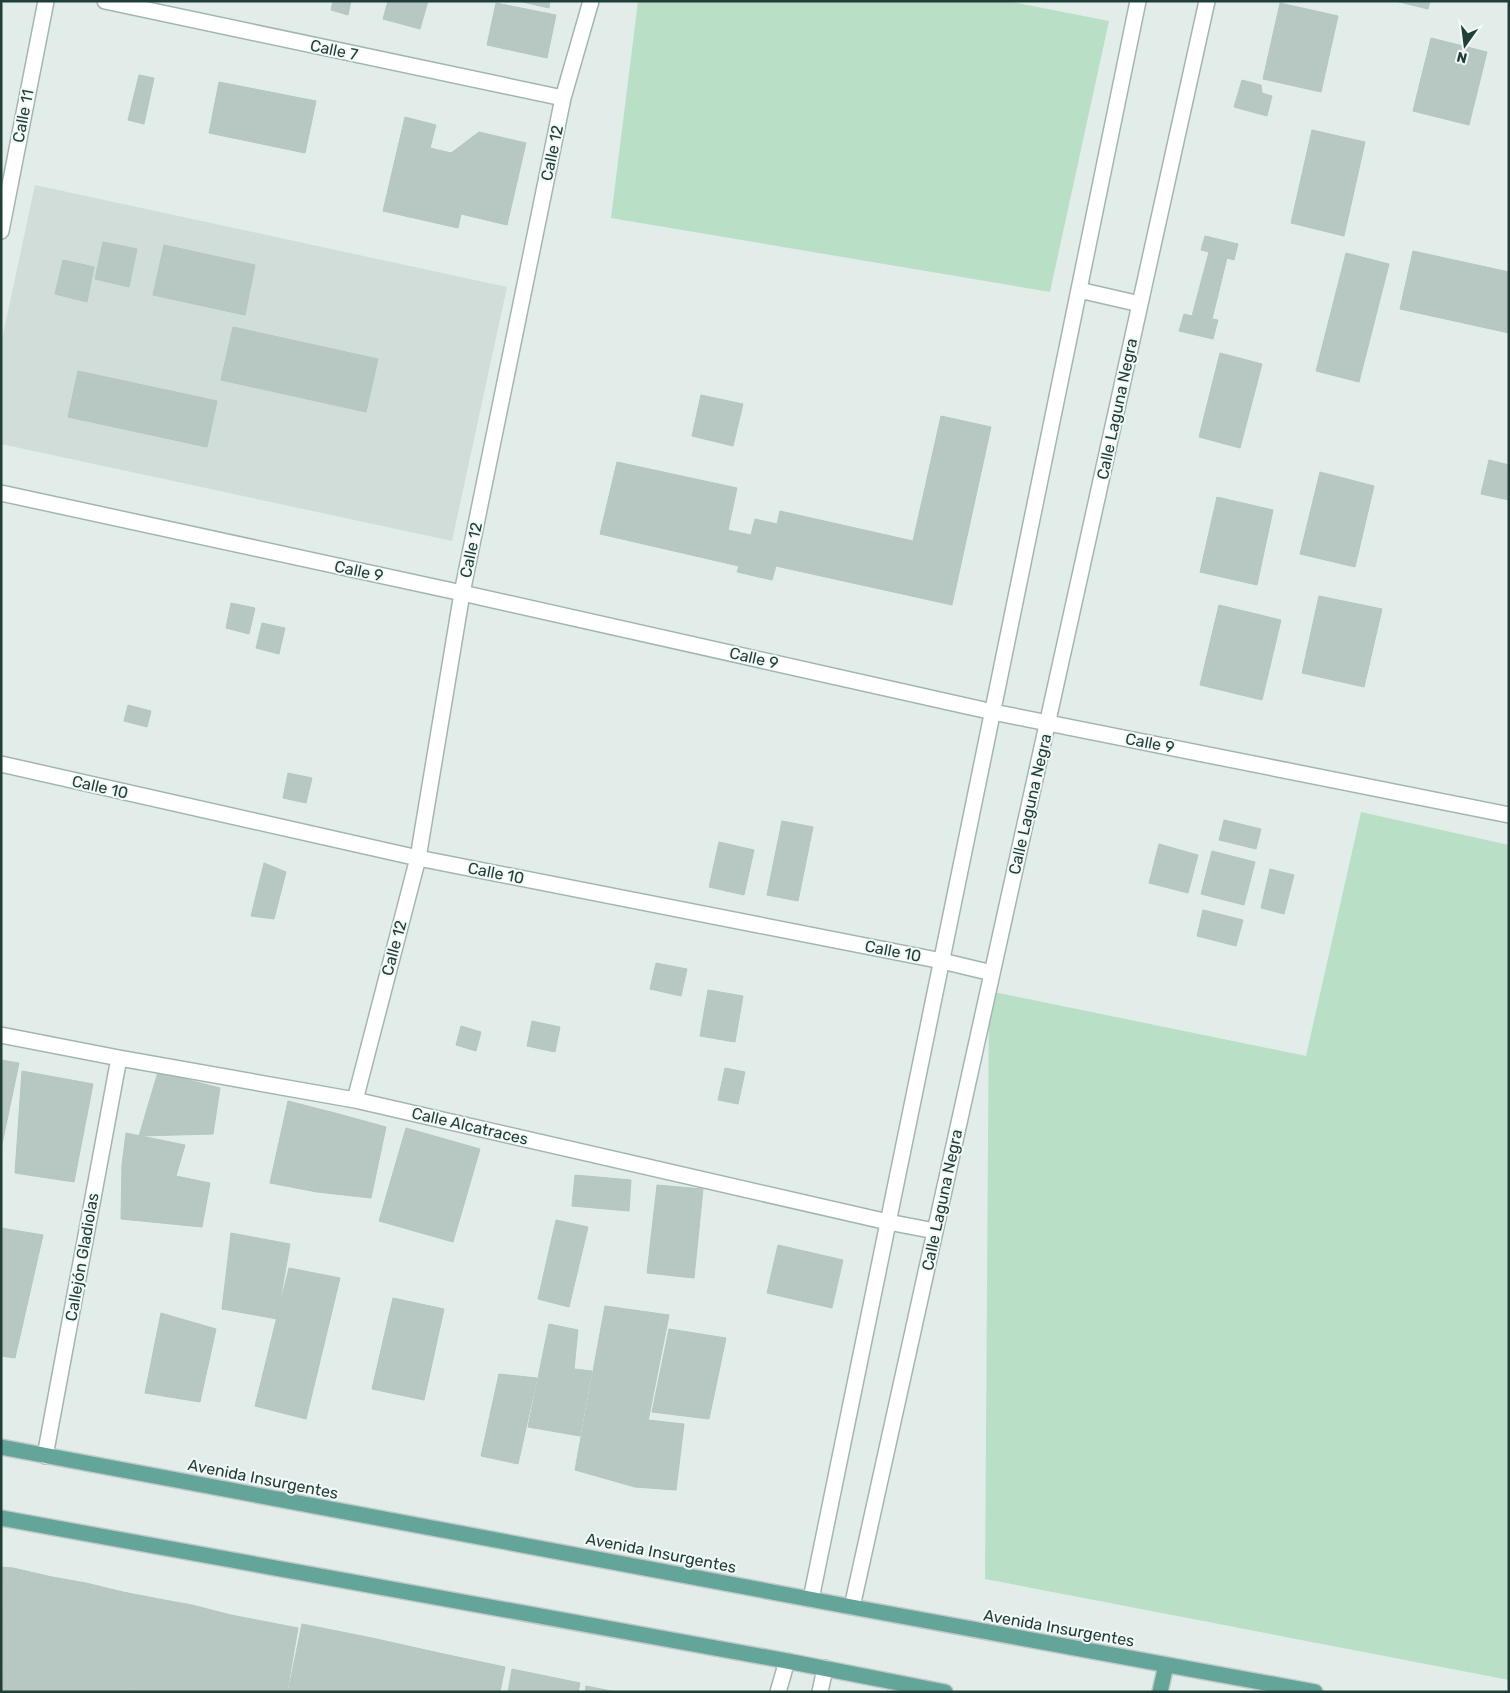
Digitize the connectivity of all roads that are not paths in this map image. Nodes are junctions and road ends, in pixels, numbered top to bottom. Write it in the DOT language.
graph roads {
  1 [pos="46,1"];
  2 [pos="105,1"];
  3 [pos="591,1"];
  4 [pos="1138,1"];
  5 [pos="1207,1"];
  6 [pos="563,98"];
  7 [pos="1,231"];
  8 [pos="1079,290"];
  9 [pos="1140,304"];
  10 [pos="1,493"];
  11 [pos="462,593"];
  12 [pos="993,712"];
  13 [pos="1048,722"];
  14 [pos="1,764"];
  15 [pos="1509,815"];
  16 [pos="418,858"];
  17 [pos="942,960"];
  18 [pos="992,973"];
  19 [pos="1,1036"];
  20 [pos="119,1058"];
  21 [pos="354,1100"];
  22 [pos="888,1222"];
  23 [pos="935,1231"];
  24 [pos="1,1447"];
  25 [pos="46,1456"];
  26 [pos="1,1518"];
  27 [pos="810,1599"];
  28 [pos="852,1607"];
  29 [pos="787,1661"];
  30 [pos="1166,1665"];
  31 [pos="825,1668"];
  32 [pos="778,1692"];
  33 [pos="820,1692"];
  34 [pos="945,1692"];
  35 [pos="1160,1692"];
  36 [pos="1315,1692"];
  1 -- 7 [label="street, Calle 11"];
  2 -- 6 [label="street, Calle 7"];
  3 -- 6 [label="street, Calle 12"];
  4 -- 8 [label="street"];
  5 -- 9 [label="street, Calle Laguna Negra"];
  6 -- 11 [label="street, Calle 12"];
  8 -- 9 [label="street"];
  8 -- 12 [label="street"];
  9 -- 13 [label="street, Calle Laguna Negra"];
  10 -- 11 [label="street, Calle 9"];
  11 -- 12 [label="street, Calle 9"];
  11 -- 16 [label="street, Calle 12"];
  12 -- 13 [label="street, Calle 9"];
  12 -- 17 [label="street"];
  13 -- 15 [label="street, Calle 9"];
  13 -- 18 [label="street, Calle Laguna Negra"];
  14 -- 16 [label="street, Calle 10"];
  16 -- 17 [label="street, Calle 10"];
  16 -- 21 [label="street, Calle 12"];
  17 -- 18 [label="street, Calle 10"];
  17 -- 22 [label="street"];
  18 -- 23 [label="street, Calle Laguna Negra"];
  19 -- 20 [label="street, Calle Alcatraces"];
  20 -- 21 [label="street, Calle Alcatraces"];
  20 -- 25 [label="street, Callejón Gladiolas"];
  21 -- 22 [label="street, Calle Alcatraces"];
  22 -- 23 [label="street, Calle Alcatraces"];
  22 -- 27 [label="street"];
  23 -- 28 [label="street, Calle Laguna Negra"];
  24 -- 25 [label="main road, Avenida Insurgentes"];
  25 -- 27 [label="main road, Avenida Insurgentes"];
  26 -- 29 [label="main road"];
  27 -- 28 [label="main road, Avenida Insurgentes"];
  28 -- 30 [label="main road, Avenida Insurgentes"];
  29 -- 31 [label="main road"];
  29 -- 32 [label="street"];
  30 -- 35 [label="main road"];
  30 -- 36 [label="main road, Avenida Insurgentes"];
  31 -- 33 [label="street"];
  31 -- 34 [label="main road"];
}
